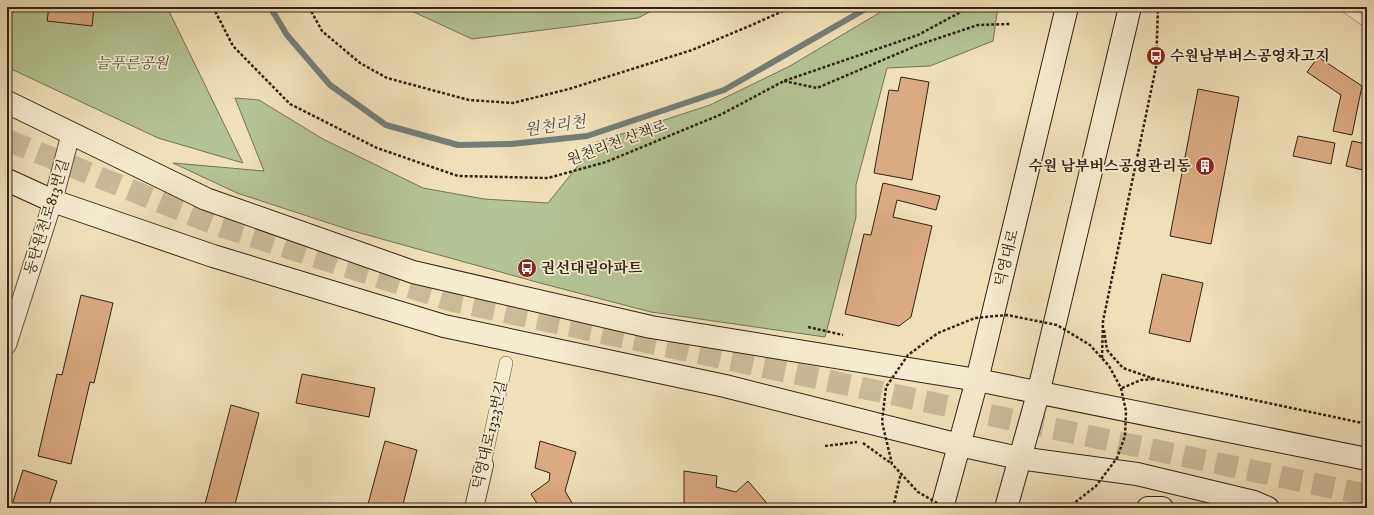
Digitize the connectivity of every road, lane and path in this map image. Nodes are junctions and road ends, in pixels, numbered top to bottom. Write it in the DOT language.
graph roads {
  1 [pos="213,7"];
  2 [pos="309,7"];
  3 [pos="788,7"];
  4 [pos="970,7"];
  5 [pos="1067,7"];
  6 [pos="1130,7"];
  7 [pos="1158,7"];
  8 [pos="1344,7"];
  9 [pos="1367,23"];
  10 [pos="1010,24"];
  11 [pos="784,81"];
  12 [pos="7,102"];
  13 [pos="71,133"];
  14 [pos="7,180"];
  15 [pos="53,201"];
  16 [pos="1103,321"];
  17 [pos="7,345"];
  18 [pos="1102,358"];
  19 [pos="506,363"];
  20 [pos="1155,379"];
  21 [pos="977,380"];
  22 [pos="1121,388"];
  23 [pos="1038,394"];
  24 [pos="1367,424"];
  25 [pos="959,445"];
  26 [pos="825,446"];
  27 [pos="1019,458"];
  28 [pos="1367,459"];
  29 [pos="892,464"];
  30 [pos="484,465"];
  31 [pos="901,473"];
  32 [pos="474,508"];
  33 [pos="893,508"];
  34 [pos="942,508"];
  35 [pos="946,508"];
  36 [pos="1006,508"];
  37 [pos="1063,508"];
  38 [pos="1148,508"];
  39 [pos="1162,508"];
  40 [pos="1268,508"];
  1 -- 11 [label="path, 원천리천 산책로"];
  2 -- 3 [label="path"];
  4 -- 11 [label="path, 원천리천 산책로"];
  5 -- 21 [label="main road, 덕영대로"];
  6 -- 23 [label="main road"];
  7 -- 16 [label="path"];
  8 -- 9 [label="lane"];
  10 -- 11 [label="path"];
  12 -- 13 [label="main road"];
  13 -- 15 [label="street, 동탄원천로813번길"];
  13 -- 21 [label="main road"];
  14 -- 15 [label="main road"];
  15 -- 17 [label="street, 동탄원천로813번길"];
  15 -- 25 [label="main road"];
  16 -- 18 [label="path"];
  16 -- 20 [label="path"];
  18 -- 22 [label="path, bridge"];
  18 -- 29 [label="path, bridge"];
  19 -- 30 [label="street, 덕영대로1323번길"];
  20 -- 22 [label="path"];
  20 -- 24 [label="path"];
  21 -- 23 [label="main road"];
  21 -- 25 [label="main road, 덕영대로"];
  22 -- 37 [label="path, bridge"];
  23 -- 27 [label="main road"];
  23 -- 28 [label="main road"];
  25 -- 27 [label="main road"];
  25 -- 34 [label="main road, 덕영대로"];
  26 -- 29 [label="path"];
  27 -- 36 [label="main road"];
  27 -- 40 [label="main road"];
  29 -- 31 [label="path, bridge"];
  30 -- 32 [label="street, 덕영대로1323번길"];
  31 -- 33 [label="path"];
  31 -- 35 [label="path, bridge"];
  38 -- 39 [label="main road"];
}
